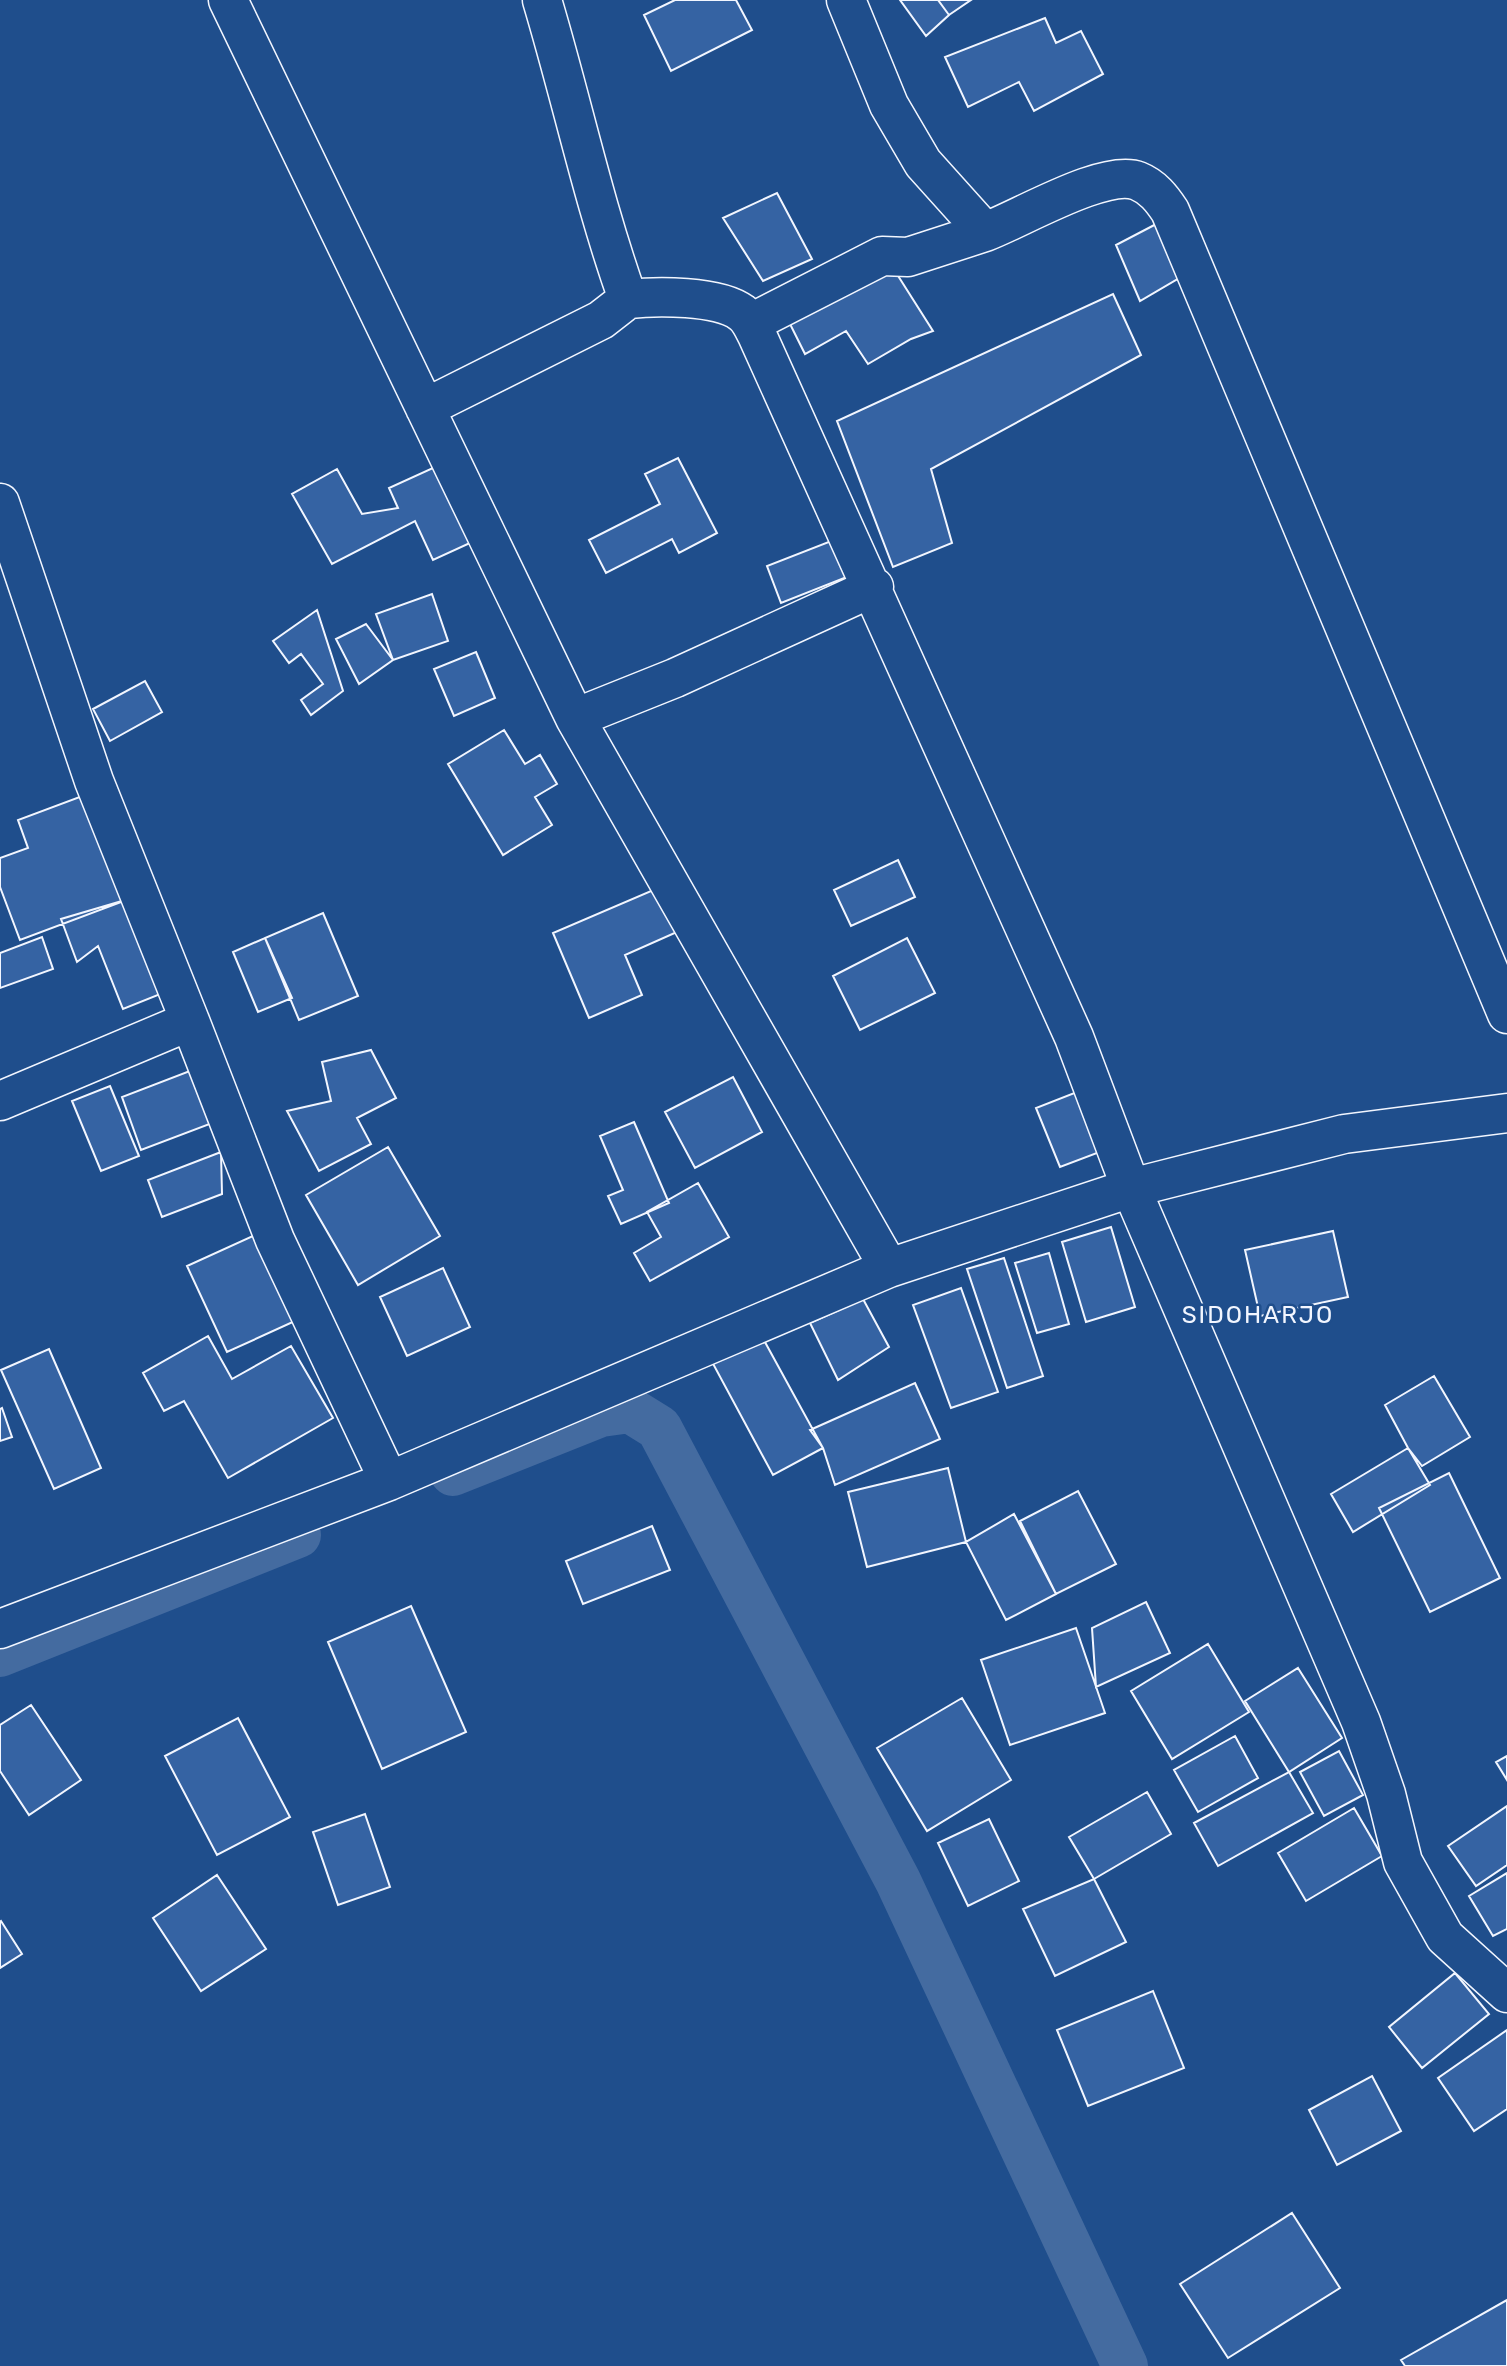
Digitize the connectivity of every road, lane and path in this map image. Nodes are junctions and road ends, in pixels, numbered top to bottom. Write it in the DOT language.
graph roads {
  1 [pos="228,0"];
  2 [pos="542,0"];
  3 [pos="846,0"];
  4 [pos="985,232"];
  5 [pos="628,299"];
  6 [pos="751,323"];
  7 [pos="425,408"];
  8 [pos="0,503"];
  9 [pos="874,587"];
  10 [pos="575,718"];
  11 [pos="1507,1014"];
  12 [pos="190,1021"];
  13 [pos="0,1101"];
  14 [pos="1507,1113"];
  15 [pos="1131,1188"];
  16 [pos="889,1268"];
  17 [pos="389,1482"];
  18 [pos="0,1629"];
  19 [pos="1507,1993"];
  1 -- 7 [label="street"];
  2 -- 5 [label="street"];
  3 -- 4 [label="street"];
  4 -- 6 [label="street"];
  4 -- 11 [label="street"];
  5 -- 6 [label="street"];
  5 -- 7 [label="street"];
  6 -- 9 [label="street"];
  7 -- 10 [label="street"];
  8 -- 12 [label="street"];
  9 -- 10 [label="street"];
  9 -- 15 [label="street"];
  10 -- 16 [label="street"];
  12 -- 13 [label="street"];
  12 -- 17 [label="street"];
  14 -- 15 [label="street"];
  15 -- 16 [label="street"];
  15 -- 19 [label="street"];
  16 -- 17 [label="street"];
  17 -- 18 [label="street"];
}
